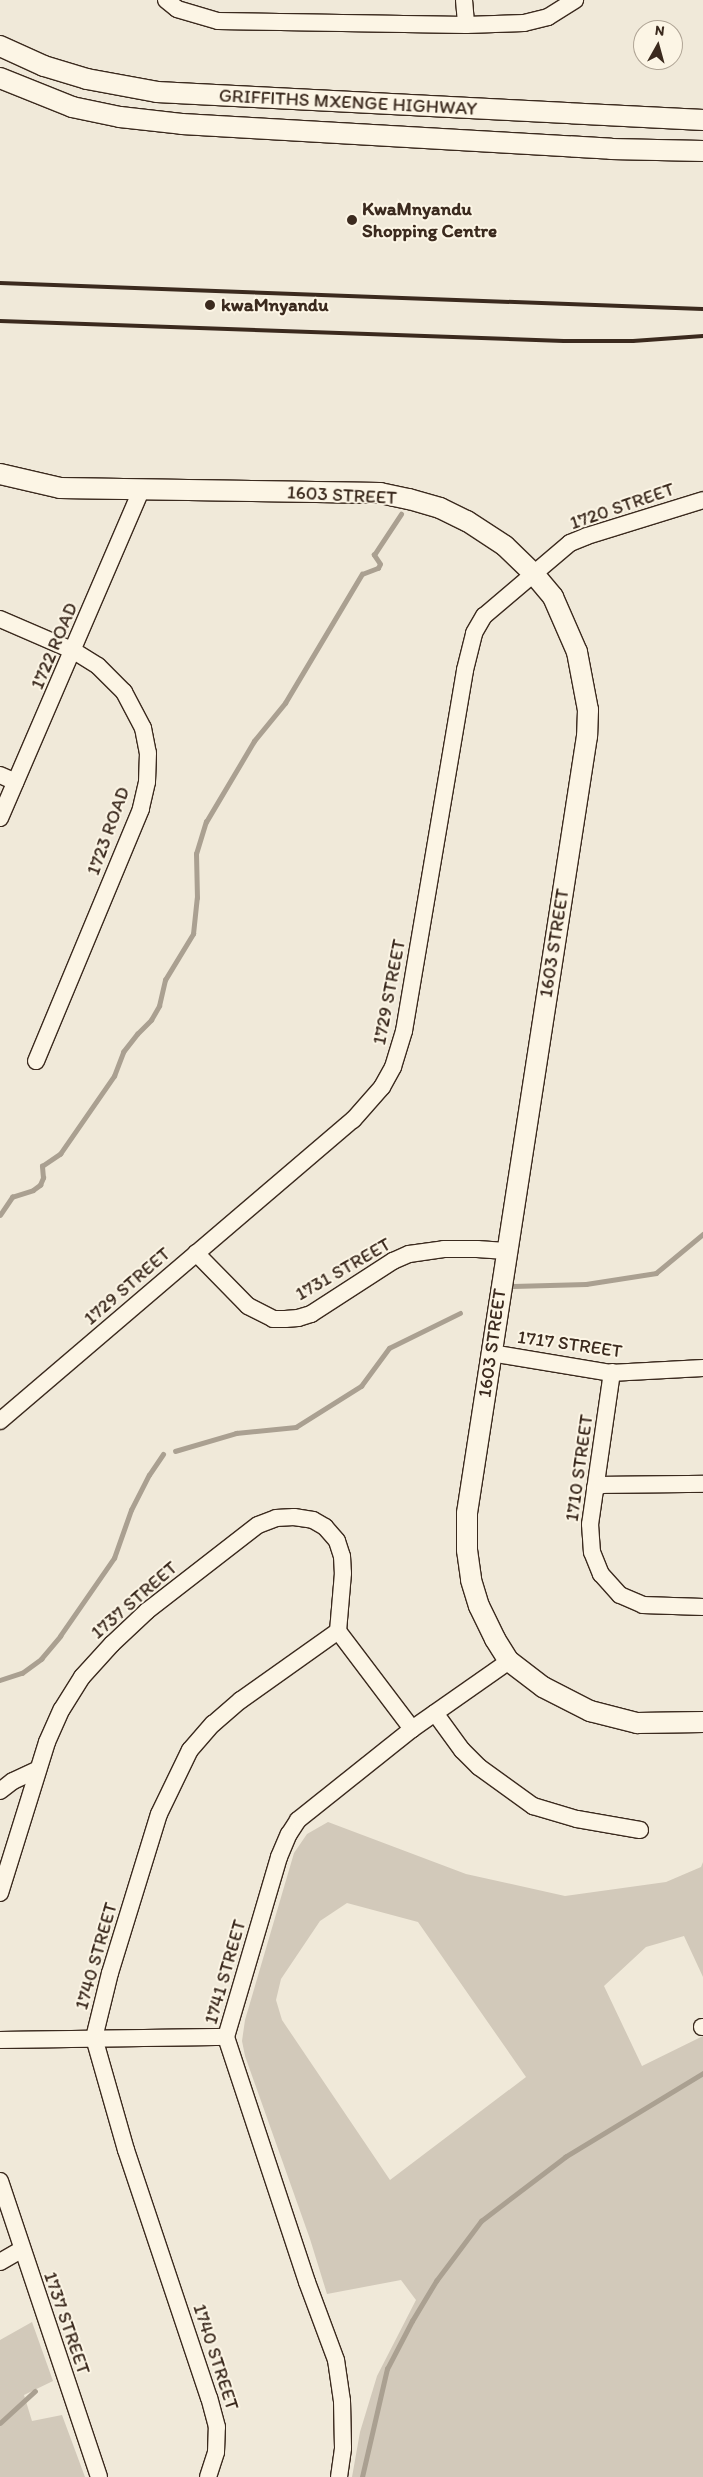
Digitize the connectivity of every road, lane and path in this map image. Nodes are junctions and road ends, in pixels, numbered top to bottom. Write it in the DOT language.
graph roads {
  1 [pos="166,0"];
  2 [pos="464,0"];
  3 [pos="575,0"];
  4 [pos="466,25"];
  5 [pos="0,46"];
  6 [pos="0,78"];
  7 [pos="703,120"];
  8 [pos="703,151"];
  9 [pos="0,474"];
  10 [pos="142,489"];
  11 [pos="703,500"];
  12 [pos="534,573"];
  13 [pos="0,619"];
  14 [pos="74,651"];
  15 [pos="0,775"];
  16 [pos="16,782"];
  17 [pos="0,818"];
  18 [pos="36,1061"];
  19 [pos="506,1251"];
  20 [pos="196,1253"];
  21 [pos="491,1353"];
  22 [pos="703,1368"];
  23 [pos="612,1372"];
  24 [pos="0,1421"];
  25 [pos="703,1484"];
  26 [pos="595,1488"];
  27 [pos="703,1607"];
  28 [pos="338,1631"];
  29 [pos="509,1661"];
  30 [pos="434,1713"];
  31 [pos="701,1726"];
  32 [pos="412,1729"];
  33 [pos="36,1770"];
  34 [pos="0,1791"];
  35 [pos="640,1830"];
  36 [pos="0,1893"];
  37 [pos="226,2037"];
  38 [pos="94,2038"];
  39 [pos="0,2040"];
  40 [pos="0,2181"];
  41 [pos="21,2250"];
  42 [pos="0,2262"];
  43 [pos="98,2477"];
  44 [pos="208,2477"];
  45 [pos="339,2477"];
  1 -- 4 [label="street"];
  2 -- 4 [label="street"];
  3 -- 4 [label="street"];
  5 -- 7 [label="street, GRIFFITHS MXENGE HIGHWAY"];
  6 -- 8 [label="street, GRIFFITHS MXENGE HIGHWAY"];
  9 -- 10 [label="street, 1603 STREET"];
  10 -- 12 [label="street, 1603 STREET"];
  10 -- 14 [label="street, 1722 ROAD"];
  11 -- 12 [label="street, 1720 STREET"];
  12 -- 19 [label="street, 1603 STREET"];
  12 -- 20 [label="street, 1729 STREET"];
  13 -- 14 [label="street, 1723 ROAD"];
  14 -- 16 [label="street, 1722 ROAD"];
  14 -- 18 [label="street, 1723 ROAD"];
  15 -- 16 [label="street"];
  16 -- 17 [label="street, 1722 ROAD"];
  19 -- 20 [label="street, 1731 STREET"];
  19 -- 21 [label="street, 1603 STREET"];
  20 -- 24 [label="street, 1729 STREET"];
  21 -- 23 [label="street, 1717 STREET"];
  21 -- 29 [label="street, 1603 STREET"];
  22 -- 23 [label="street, 1717 STREET"];
  23 -- 26 [label="street, 1710 STREET"];
  25 -- 26 [label="street"];
  26 -- 27 [label="street, 1710 STREET"];
  28 -- 32 [label="street"];
  28 -- 33 [label="street, 1737 STREET"];
  28 -- 38 [label="street, 1740 STREET"];
  29 -- 30 [label="street, 1741 STREET"];
  29 -- 31 [label="street, 1603 STREET"];
  30 -- 32 [label="street, 1741 STREET"];
  30 -- 35 [label="street"];
  32 -- 37 [label="street, 1741 STREET"];
  33 -- 34 [label="street"];
  33 -- 36 [label="street, 1737 STREET"];
  37 -- 38 [label="street"];
  37 -- 45 [label="street, 1741 STREET"];
  38 -- 39 [label="street"];
  38 -- 44 [label="street, 1740 STREET"];
  40 -- 41 [label="street, 1737 STREET"];
  41 -- 42 [label="street"];
  41 -- 43 [label="street, 1737 STREET"];
}
